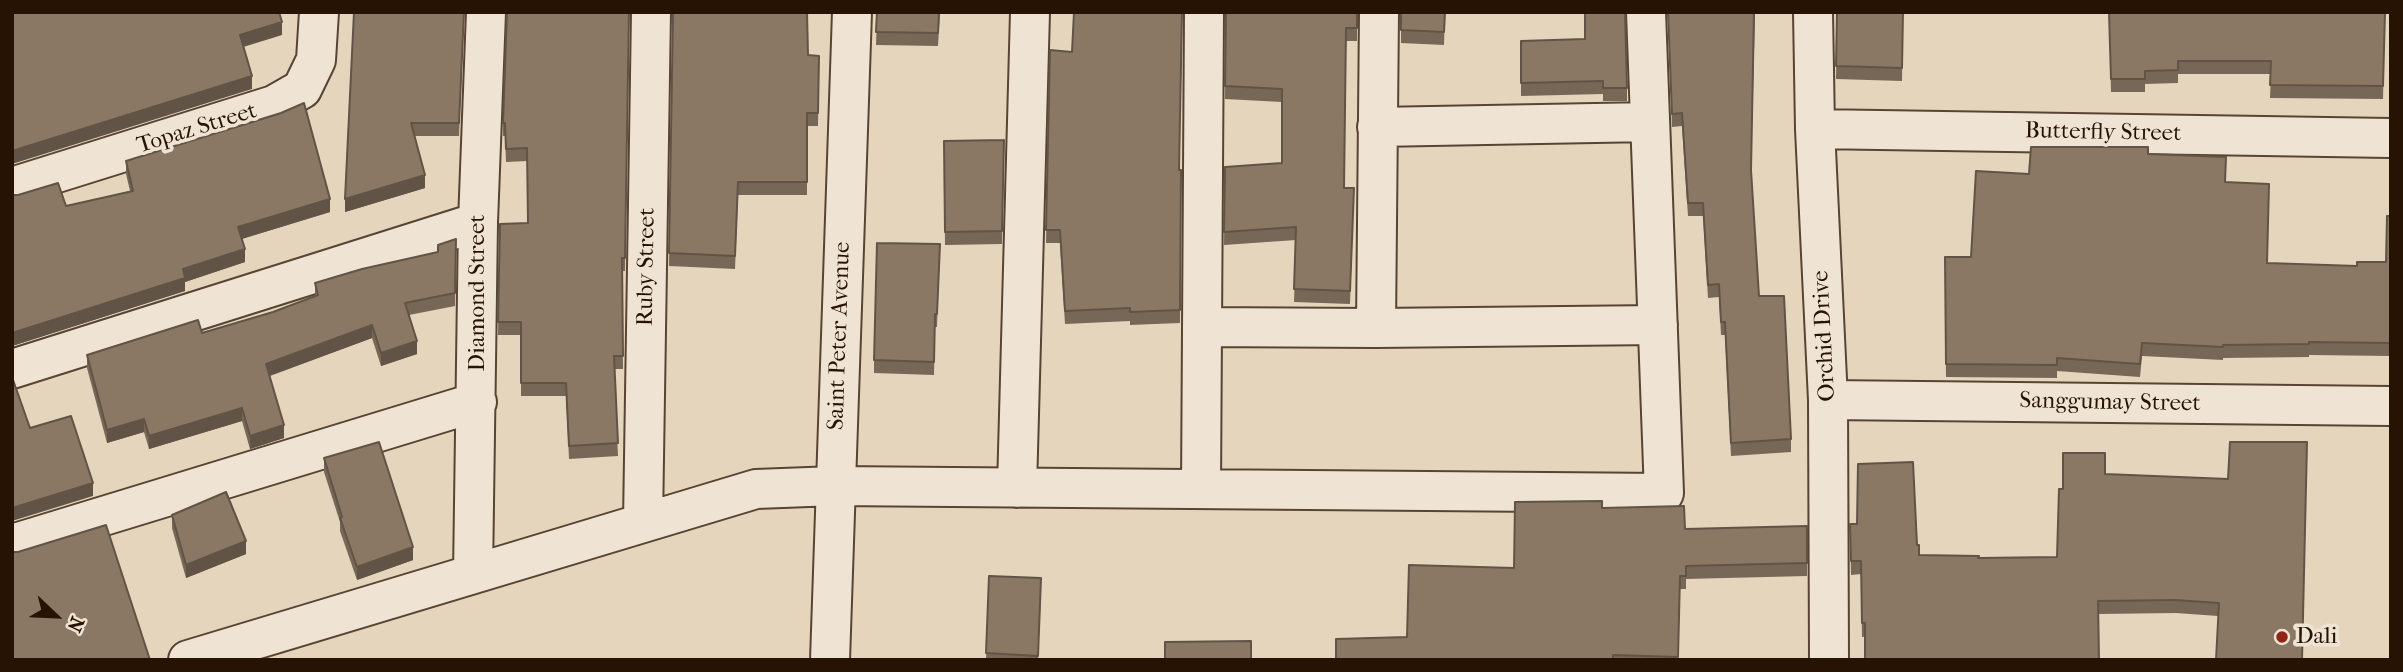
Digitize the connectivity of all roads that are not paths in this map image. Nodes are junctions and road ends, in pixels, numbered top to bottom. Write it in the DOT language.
graph roads {
  1 [pos="319,12"];
  2 [pos="486,12"];
  3 [pos="651,12"];
  4 [pos="852,12"];
  5 [pos="1030,12"];
  6 [pos="1204,12"];
  7 [pos="1379,12"];
  8 [pos="1646,12"];
  9 [pos="1813,12"];
  10 [pos="1650,122"];
  11 [pos="1377,127"];
  12 [pos="1815,129"];
  13 [pos="2391,138"];
  14 [pos="12,187"];
  15 [pos="478,222"];
  16 [pos="1658,325"];
  17 [pos="1202,327"];
  18 [pos="1376,328"];
  19 [pos="12,369"];
  20 [pos="1828,400"];
  21 [pos="477,402"];
  22 [pos="2391,406"];
  23 [pos="835,486"];
  24 [pos="1017,488"];
  25 [pos="1201,489"];
  26 [pos="643,522"];
  27 [pos="12,544"];
  28 [pos="473,574"];
  29 [pos="188,660"];
  30 [pos="830,660"];
  31 [pos="1829,660"];
  1 -- 14 [label="street, Topaz Street"];
  2 -- 15 [label="street, Diamond Street"];
  3 -- 26 [label="street, Ruby Street"];
  4 -- 23 [label="street, Saint Peter Avenue"];
  5 -- 24 [label="street"];
  6 -- 17 [label="street"];
  7 -- 11 [label="street"];
  8 -- 10 [label="street"];
  9 -- 12 [label="street, Orchid Drive"];
  10 -- 11 [label="street"];
  10 -- 16 [label="street"];
  11 -- 18 [label="street"];
  12 -- 13 [label="street, Butterfly Street"];
  12 -- 20 [label="street, Orchid Drive"];
  15 -- 19 [label="street"];
  15 -- 21 [label="street, Diamond Street"];
  16 -- 18 [label="street"];
  16 -- 25 [label="street"];
  17 -- 18 [label="street"];
  17 -- 25 [label="street"];
  20 -- 22 [label="street, Sanggumay Street"];
  20 -- 31 [label="street, Orchid Drive"];
  21 -- 27 [label="street"];
  21 -- 28 [label="street, Diamond Street"];
  23 -- 24 [label="street"];
  23 -- 26 [label="street"];
  23 -- 30 [label="street, Saint Peter Avenue"];
  24 -- 25 [label="street"];
  26 -- 28 [label="street"];
  28 -- 29 [label="street"];
}
